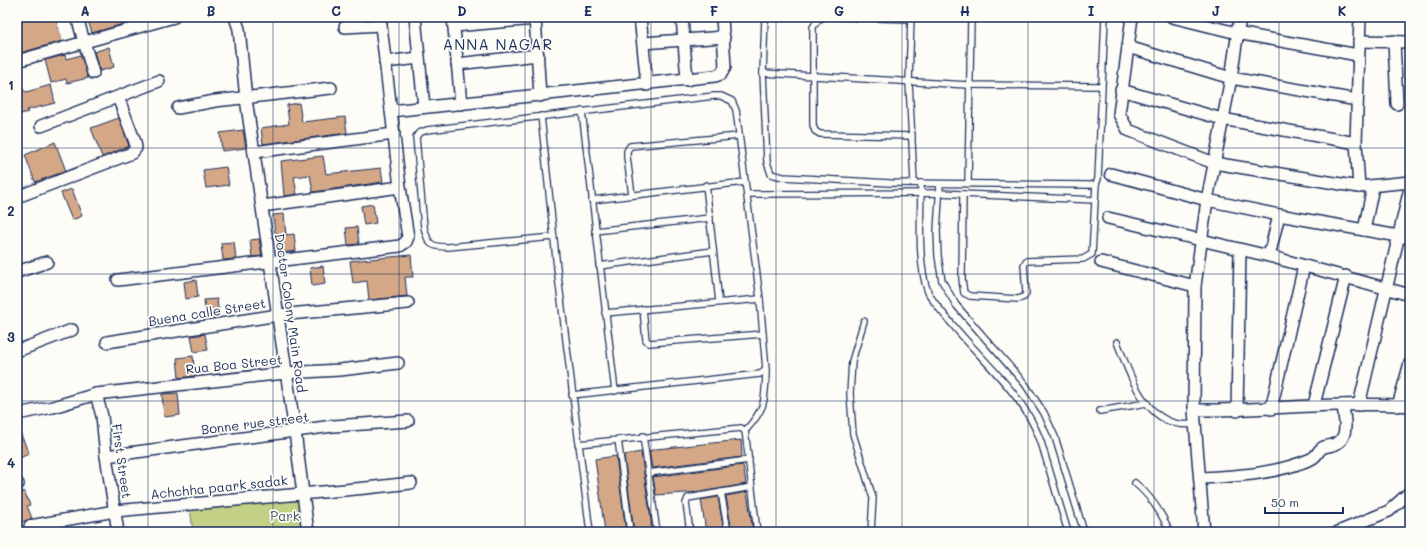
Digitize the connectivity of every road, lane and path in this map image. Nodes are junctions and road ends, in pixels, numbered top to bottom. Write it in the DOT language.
graph roads {
  1 [pos="77,17"];
  2 [pos="174,17"];
  3 [pos="416,17"];
  4 [pos="640,17"];
  5 [pos="682,17"];
  6 [pos="722,17"];
  7 [pos="764,17"];
  8 [pos="824,17"];
  9 [pos="843,17"];
  10 [pos="971,17"];
  11 [pos="1105,17"];
  12 [pos="1132,17"];
  13 [pos="1172,17"];
  14 [pos="1240,17"];
  15 [pos="1360,17"];
  16 [pos="236,18"];
  17 [pos="535,18"];
  18 [pos="911,18"];
  19 [pos="493,20"];
  20 [pos="380,21"];
  21 [pos="453,21"];
  22 [pos="345,27"];
  23 [pos="1238,33"];
  24 [pos="724,37"];
  25 [pos="684,40"];
  26 [pos="1359,41"];
  27 [pos="1394,41"];
  28 [pos="84,42"];
  29 [pos="1410,42"];
  30 [pos="642,43"];
  31 [pos="1128,48"];
  32 [pos="538,55"];
  33 [pos="1358,55"];
  34 [pos="419,58"];
  35 [pos="17,61"];
  36 [pos="385,62"];
  37 [pos="457,64"];
  38 [pos="93,73"];
  39 [pos="763,73"];
  40 [pos="813,76"];
  41 [pos="1231,78"];
  42 [pos="687,80"];
  43 [pos="159,81"];
  44 [pos="909,82"];
  45 [pos="647,85"];
  46 [pos="968,85"];
  47 [pos="1101,86"];
  48 [pos="331,88"];
  49 [pos="1121,90"];
  50 [pos="540,96"];
  51 [pos="118,97"];
  52 [pos="246,99"];
  53 [pos="1357,100"];
  54 [pos="461,104"];
  55 [pos="1397,104"];
  56 [pos="424,107"];
  57 [pos="178,108"];
  58 [pos="391,110"];
  59 [pos="582,111"];
  60 [pos="541,116"];
  61 [pos="1222,119"];
  62 [pos="41,126"];
  63 [pos="394,134"];
  64 [pos="739,136"];
  65 [pos="912,136"];
  66 [pos="1356,143"];
  67 [pos="254,152"];
  68 [pos="1214,163"];
  69 [pos="1111,174"];
  70 [pos="745,182"];
  71 [pos="914,182"];
  72 [pos="1410,182"];
  73 [pos="921,183"];
  74 [pos="968,183"];
  75 [pos="940,184"];
  76 [pos="1096,184"];
  77 [pos="706,185"];
  78 [pos="400,187"];
  79 [pos="1373,187"];
  80 [pos="1359,188"];
  81 [pos="1410,188"];
  82 [pos="940,193"];
  83 [pos="748,194"];
  84 [pos="921,194"];
  85 [pos="963,194"];
  86 [pos="632,195"];
  87 [pos="17,197"];
  88 [pos="592,200"];
  89 [pos="1095,200"];
  90 [pos="1207,200"];
  91 [pos="262,206"];
  92 [pos="1279,215"];
  93 [pos="710,218"];
  94 [pos="1108,218"];
  95 [pos="1364,230"];
  96 [pos="595,231"];
  97 [pos="1405,237"];
  98 [pos="553,238"];
  99 [pos="1201,240"];
  100 [pos="1240,250"];
  101 [pos="713,251"];
  102 [pos="1268,256"];
  103 [pos="47,262"];
  104 [pos="269,262"];
  105 [pos="1101,262"];
  106 [pos="599,266"];
  107 [pos="1304,266"];
  108 [pos="17,272"];
  109 [pos="1346,276"];
  110 [pos="118,280"];
  111 [pos="1195,286"];
  112 [pos="1387,288"];
  113 [pos="1410,295"];
  114 [pos="760,298"];
  115 [pos="718,302"];
  116 [pos="408,303"];
  117 [pos="643,309"];
  118 [pos="605,313"];
  119 [pos="278,315"];
  120 [pos="864,321"];
  121 [pos="72,330"];
  122 [pos="763,334"];
  123 [pos="107,342"];
  124 [pos="1117,342"];
  125 [pos="17,351"];
  126 [pos="398,363"];
  127 [pos="1410,363"];
  128 [pos="766,370"];
  129 [pos="285,373"];
  130 [pos="615,391"];
  131 [pos="96,394"];
  132 [pos="572,395"];
  133 [pos="1147,403"];
  134 [pos="1314,405"];
  135 [pos="1343,405"];
  136 [pos="1359,405"];
  137 [pos="1398,406"];
  138 [pos="1410,406"];
  139 [pos="1271,409"];
  140 [pos="1194,410"];
  141 [pos="1100,411"];
  142 [pos="1237,411"];
  143 [pos="17,414"];
  144 [pos="408,421"];
  145 [pos="1195,424"];
  146 [pos="744,431"];
  147 [pos="295,432"];
  148 [pos="643,436"];
  149 [pos="618,439"];
  150 [pos="578,444"];
  151 [pos="106,456"];
  152 [pos="749,460"];
  153 [pos="648,473"];
  154 [pos="1200,478"];
  155 [pos="411,482"];
  156 [pos="1135,483"];
  157 [pos="752,487"];
  158 [pos="303,492"];
  159 [pos="722,492"];
  160 [pos="1410,492"];
  161 [pos="115,511"];
  162 [pos="30,526"];
  163 [pos="118,532"];
  164 [pos="308,532"];
  165 [pos="590,532"];
  166 [pos="630,532"];
  167 [pos="657,532"];
  168 [pos="690,532"];
  169 [pos="728,532"];
  170 [pos="757,532"];
  171 [pos="871,532"];
  172 [pos="1068,532"];
  173 [pos="1084,532"];
  174 [pos="1170,532"];
  175 [pos="1204,532"];
  176 [pos="1338,532"];
  1 -- 28 [label="street"];
  2 -- 28 [label="street"];
  3 -- 34 [label="street"];
  4 -- 30 [label="street"];
  5 -- 25 [label="street"];
  6 -- 24 [label="street"];
  7 -- 39 [label="lane"];
  8 -- 40 [label="lane"];
  9 -- 18 [label="lane"];
  10 -- 46 [label="lane"];
  11 -- 47 [label="lane"];
  12 -- 31 [label="street"];
  13 -- 23 [label="street"];
  14 -- 23 [label="street"];
  15 -- 26 [label="street"];
  16 -- 52 [label="street, Doctor Colony Main Road"];
  17 -- 19 [label="street"];
  17 -- 32 [label="street"];
  18 -- 44 [label="lane"];
  19 -- 21 [label="street"];
  20 -- 22 [label="street"];
  20 -- 36 [label="street"];
  21 -- 37 [label="street"];
  23 -- 33 [label="street"];
  23 -- 41 [label="street"];
  24 -- 25 [label="street"];
  24 -- 42 [label="street"];
  25 -- 30 [label="street"];
  25 -- 42 [label="street"];
  26 -- 27 [label="street"];
  26 -- 33 [label="street"];
  27 -- 29 [label="street"];
  27 -- 55 [label="street"];
  28 -- 35 [label="street"];
  28 -- 38 [label="street"];
  30 -- 45 [label="street"];
  31 -- 41 [label="street"];
  31 -- 49 [label="street"];
  32 -- 37 [label="street"];
  32 -- 50 [label="street"];
  33 -- 53 [label="street"];
  34 -- 36 [label="street"];
  34 -- 56 [label="street"];
  36 -- 58 [label="street"];
  37 -- 54 [label="street"];
  39 -- 40 [label="lane"];
  39 -- 71 [label="lane"];
  40 -- 44 [label="lane"];
  40 -- 65 [label="lane"];
  41 -- 53 [label="street"];
  41 -- 61 [label="street"];
  42 -- 45 [label="street"];
  43 -- 51 [label="street"];
  44 -- 46 [label="lane"];
  44 -- 65 [label="lane"];
  45 -- 50 [label="street"];
  46 -- 47 [label="lane"];
  46 -- 74 [label="lane"];
  47 -- 76 [label="lane"];
  48 -- 52 [label="street"];
  49 -- 61 [label="street"];
  49 -- 68 [label="street"];
  50 -- 54 [label="street"];
  51 -- 62 [label="street"];
  51 -- 87 [label="street"];
  52 -- 57 [label="street"];
  52 -- 67 [label="street, Doctor Colony Main Road"];
  53 -- 66 [label="street"];
  54 -- 56 [label="street"];
  56 -- 58 [label="street"];
  58 -- 63 [label="street"];
  59 -- 60 [label="lane"];
  59 -- 64 [label="lane"];
  59 -- 88 [label="lane"];
  60 -- 98 [label="lane"];
  60 -- 98 [label="lane"];
  61 -- 66 [label="street"];
  61 -- 68 [label="street"];
  63 -- 67 [label="street"];
  63 -- 78 [label="street"];
  64 -- 70 [label="lane"];
  64 -- 86 [label="lane"];
  65 -- 71 [label="lane"];
  66 -- 80 [label="street"];
  67 -- 91 [label="street, Doctor Colony Main Road"];
  68 -- 80 [label="street"];
  68 -- 90 [label="street"];
  69 -- 90 [label="street"];
  70 -- 77 [label="lane"];
  70 -- 83 [label="lane"];
  71 -- 73 [label="lane"];
  72 -- 79 [label="street"];
  73 -- 75 [label="lane"];
  73 -- 84 [label="lane"];
  74 -- 75 [label="lane"];
  74 -- 76 [label="lane"];
  75 -- 82 [label="lane"];
  76 -- 89 [label="lane"];
  77 -- 86 [label="lane"];
  77 -- 93 [label="lane"];
  78 -- 91 [label="street"];
  78 -- 104 [label="street"];
  79 -- 80 [label="street"];
  79 -- 95 [label="street"];
  81 -- 97 [label="street"];
  82 -- 84 [label="lane"];
  82 -- 85 [label="lane"];
  82 -- 173 [label="lane"];
  83 -- 84 [label="lane"];
  83 -- 114 [label="lane"];
  84 -- 172 [label="lane"];
  85 -- 89 [label="lane"];
  85 -- 89 [label="lane"];
  86 -- 88 [label="lane"];
  88 -- 96 [label="lane"];
  90 -- 92 [label="street"];
  90 -- 99 [label="street"];
  91 -- 104 [label="street, Doctor Colony Main Road"];
  92 -- 95 [label="street"];
  92 -- 102 [label="street"];
  93 -- 96 [label="lane"];
  93 -- 101 [label="lane"];
  94 -- 99 [label="street"];
  95 -- 97 [label="street"];
  96 -- 106 [label="lane"];
  97 -- 112 [label="street"];
  98 -- 132 [label="lane"];
  99 -- 100 [label="street"];
  99 -- 111 [label="street"];
  100 -- 102 [label="street"];
  100 -- 142 [label="street"];
  101 -- 106 [label="lane"];
  101 -- 115 [label="lane"];
  102 -- 107 [label="street"];
  103 -- 108 [label="street"];
  104 -- 110 [label="street"];
  104 -- 119 [label="street, Doctor Colony Main Road"];
  105 -- 111 [label="street"];
  106 -- 118 [label="lane"];
  107 -- 109 [label="street"];
  107 -- 139 [label="street"];
  109 -- 112 [label="street"];
  109 -- 134 [label="street"];
  111 -- 140 [label="street"];
  112 -- 113 [label="street"];
  112 -- 136 [label="street"];
  114 -- 115 [label="lane"];
  114 -- 122 [label="lane"];
  115 -- 117 [label="lane"];
  116 -- 119 [label="street, Buena calle Street"];
  117 -- 118 [label="lane"];
  117 -- 122 [label="lane"];
  118 -- 130 [label="lane"];
  119 -- 123 [label="street, Buena calle Street"];
  119 -- 129 [label="street, Doctor Colony Main Road"];
  120 -- 171 [label="lane"];
  121 -- 125 [label="street"];
  122 -- 128 [label="lane"];
  124 -- 133 [label="lane"];
  126 -- 129 [label="street, Rua Boa Street"];
  127 -- 137 [label="street"];
  128 -- 130 [label="lane"];
  128 -- 146 [label="lane"];
  129 -- 131 [label="street, Rua Boa Street"];
  129 -- 147 [label="street, Doctor Colony Main Road"];
  130 -- 132 [label="lane"];
  131 -- 143 [label="street, Rua Boa Street"];
  131 -- 151 [label="street, First Street"];
  132 -- 150 [label="lane"];
  133 -- 141 [label="lane"];
  133 -- 145 [label="lane"];
  134 -- 135 [label="street"];
  134 -- 139 [label="street"];
  135 -- 136 [label="street"];
  135 -- 154 [label="street"];
  136 -- 137 [label="street"];
  137 -- 138 [label="street"];
  139 -- 142 [label="street"];
  140 -- 142 [label="street"];
  140 -- 145 [label="street"];
  144 -- 147 [label="street, Bonne rue street"];
  145 -- 154 [label="street"];
  146 -- 148 [label="lane"];
  146 -- 152 [label="lane"];
  147 -- 151 [label="street, Bonne rue street"];
  147 -- 158 [label="street, Doctor Colony Main Road"];
  148 -- 149 [label="lane"];
  148 -- 153 [label="lane"];
  149 -- 150 [label="lane"];
  149 -- 166 [label="lane"];
  150 -- 165 [label="lane"];
  151 -- 161 [label="street, First Street"];
  152 -- 153 [label="lane"];
  152 -- 157 [label="lane"];
  153 -- 167 [label="lane"];
  154 -- 175 [label="street"];
  155 -- 158 [label="street, Achchha paark sadak"];
  156 -- 174 [label="lane"];
  157 -- 159 [label="lane"];
  157 -- 170 [label="lane"];
  158 -- 161 [label="street, Achchha paark sadak"];
  158 -- 164 [label="street, Doctor Colony Main Road"];
  159 -- 168 [label="lane"];
  159 -- 169 [label="lane"];
  160 -- 176 [label="street"];
  161 -- 162 [label="street, Achchha paark sadak"];
  161 -- 163 [label="street, First Street"];
}
